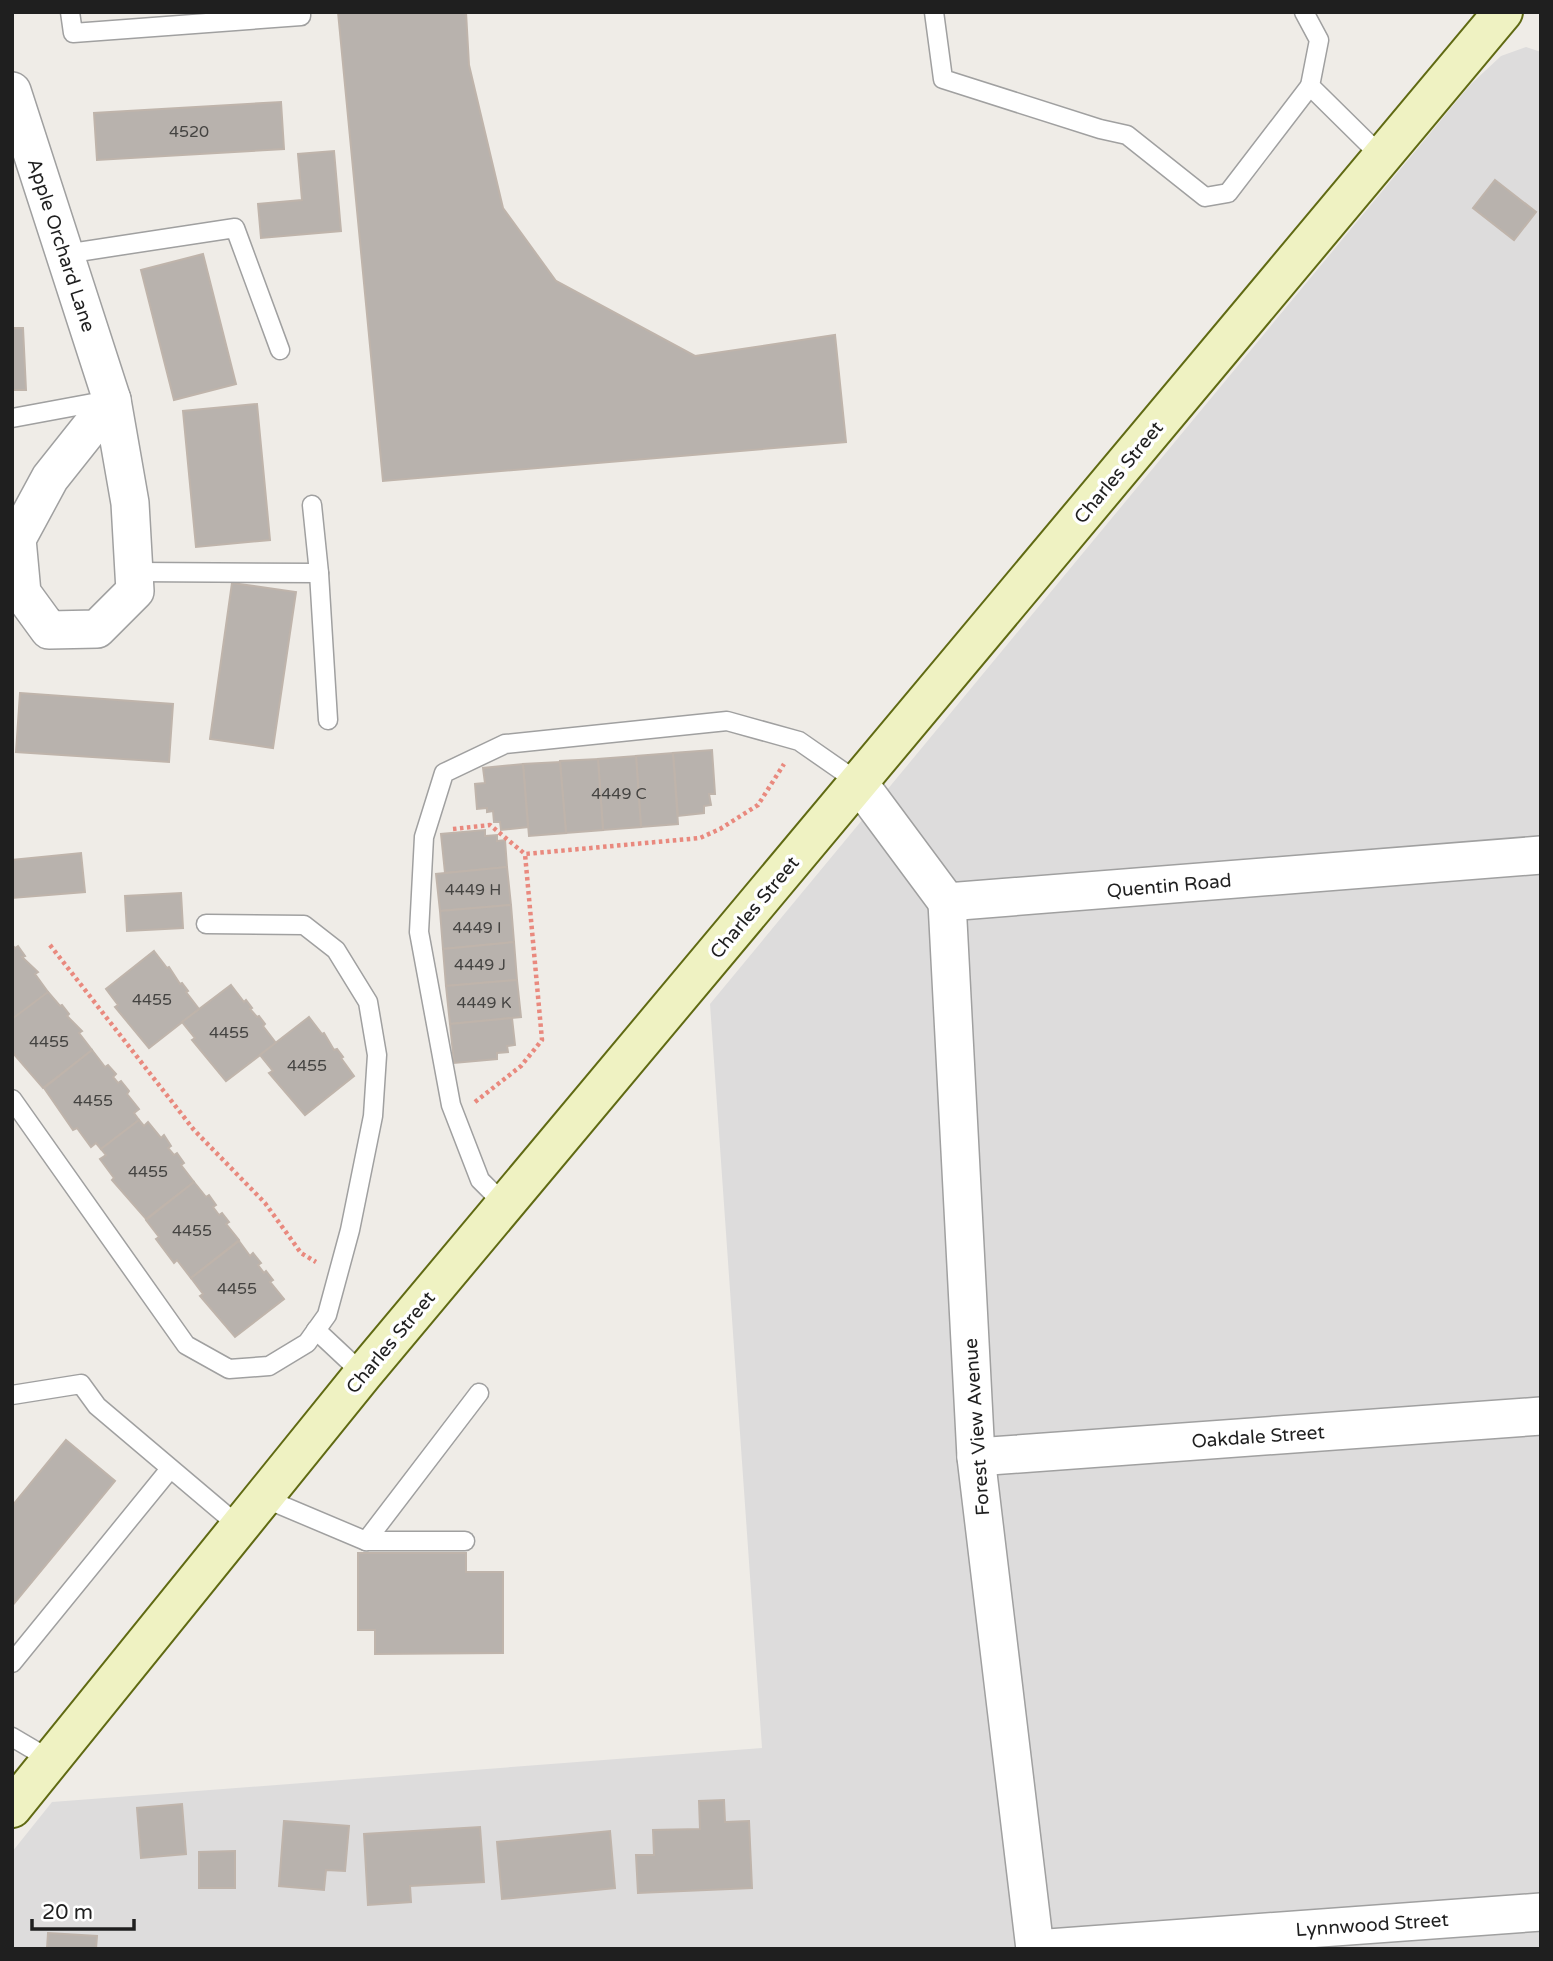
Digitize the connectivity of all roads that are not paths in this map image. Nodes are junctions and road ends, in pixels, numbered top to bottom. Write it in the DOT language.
graph roads {
  1 [pos="71,12"];
  2 [pos="300,12"];
  3 [pos="934,12"];
  4 [pos="1304,12"];
  5 [pos="1503,12"];
  6 [pos="1310,86"];
  7 [pos="12,91"];
  8 [pos="22,151"];
  9 [pos="1382,157"];
  10 [pos="65,254"];
  11 [pos="280,350"];
  12 [pos="111,400"];
  13 [pos="12,418"];
  14 [pos="312,505"];
  15 [pos="134,572"];
  16 [pos="319,573"];
  17 [pos="17,602"];
  18 [pos="328,720"];
  19 [pos="859,782"];
  20 [pos="1541,855"];
  21 [pos="947,902"];
  22 [pos="206,924"];
  23 [pos="12,1099"];
  24 [pos="505,1205"];
  25 [pos="316,1331"];
  26 [pos="363,1374"];
  27 [pos="479,1394"];
  28 [pos="12,1395"];
  29 [pos="1541,1416"];
  30 [pos="976,1457"];
  31 [pos="170,1469"];
  32 [pos="264,1498"];
  33 [pos="240,1527"];
  34 [pos="366,1541"];
  35 [pos="465,1541"];
  36 [pos="12,1663"];
  37 [pos="12,1737"];
  38 [pos="51,1760"];
  39 [pos="12,1808"];
  40 [pos="1541,1912"];
  41 [pos="1035,1949"];
  1 -- 2 [label="lane"];
  3 -- 6 [label="lane"];
  4 -- 6 [label="lane"];
  5 -- 9 [label="main road, Charles Street"];
  6 -- 9 [label="lane"];
  7 -- 8 [label="street, Apple Orchard Lane"];
  8 -- 10 [label="street, Apple Orchard Lane"];
  9 -- 19 [label="main road, Charles Street"];
  10 -- 11 [label="lane"];
  10 -- 12 [label="street, Apple Orchard Lane"];
  12 -- 13 [label="lane"];
  12 -- 15 [label="street, Apple Orchard Lane"];
  12 -- 17 [label="street, Apple Orchard Lane"];
  14 -- 16 [label="lane"];
  15 -- 16 [label="lane"];
  15 -- 17 [label="street, Apple Orchard Lane"];
  16 -- 18 [label="lane"];
  19 -- 21 [label="street"];
  19 -- 24 [label="main road, Charles Street"];
  19 -- 24 [label="lane"];
  20 -- 21 [label="street, Quentin Road"];
  21 -- 30 [label="street, Forest View Avenue"];
  22 -- 25 [label="lane"];
  23 -- 25 [label="lane"];
  24 -- 26 [label="main road, Charles Street"];
  25 -- 26 [label="lane"];
  26 -- 32 [label="main road, Charles Street"];
  27 -- 34 [label="lane"];
  28 -- 31 [label="lane"];
  29 -- 30 [label="street, Oakdale Street"];
  30 -- 41 [label="street, Forest View Avenue"];
  31 -- 33 [label="lane"];
  31 -- 36 [label="lane"];
  32 -- 33 [label="main road, Charles Street"];
  32 -- 34 [label="lane"];
  33 -- 38 [label="main road, Charles Street"];
  34 -- 35 [label="lane"];
  37 -- 38 [label="lane"];
  38 -- 39 [label="main road, Charles Street"];
  40 -- 41 [label="street, Lynnwood Street"];
}
